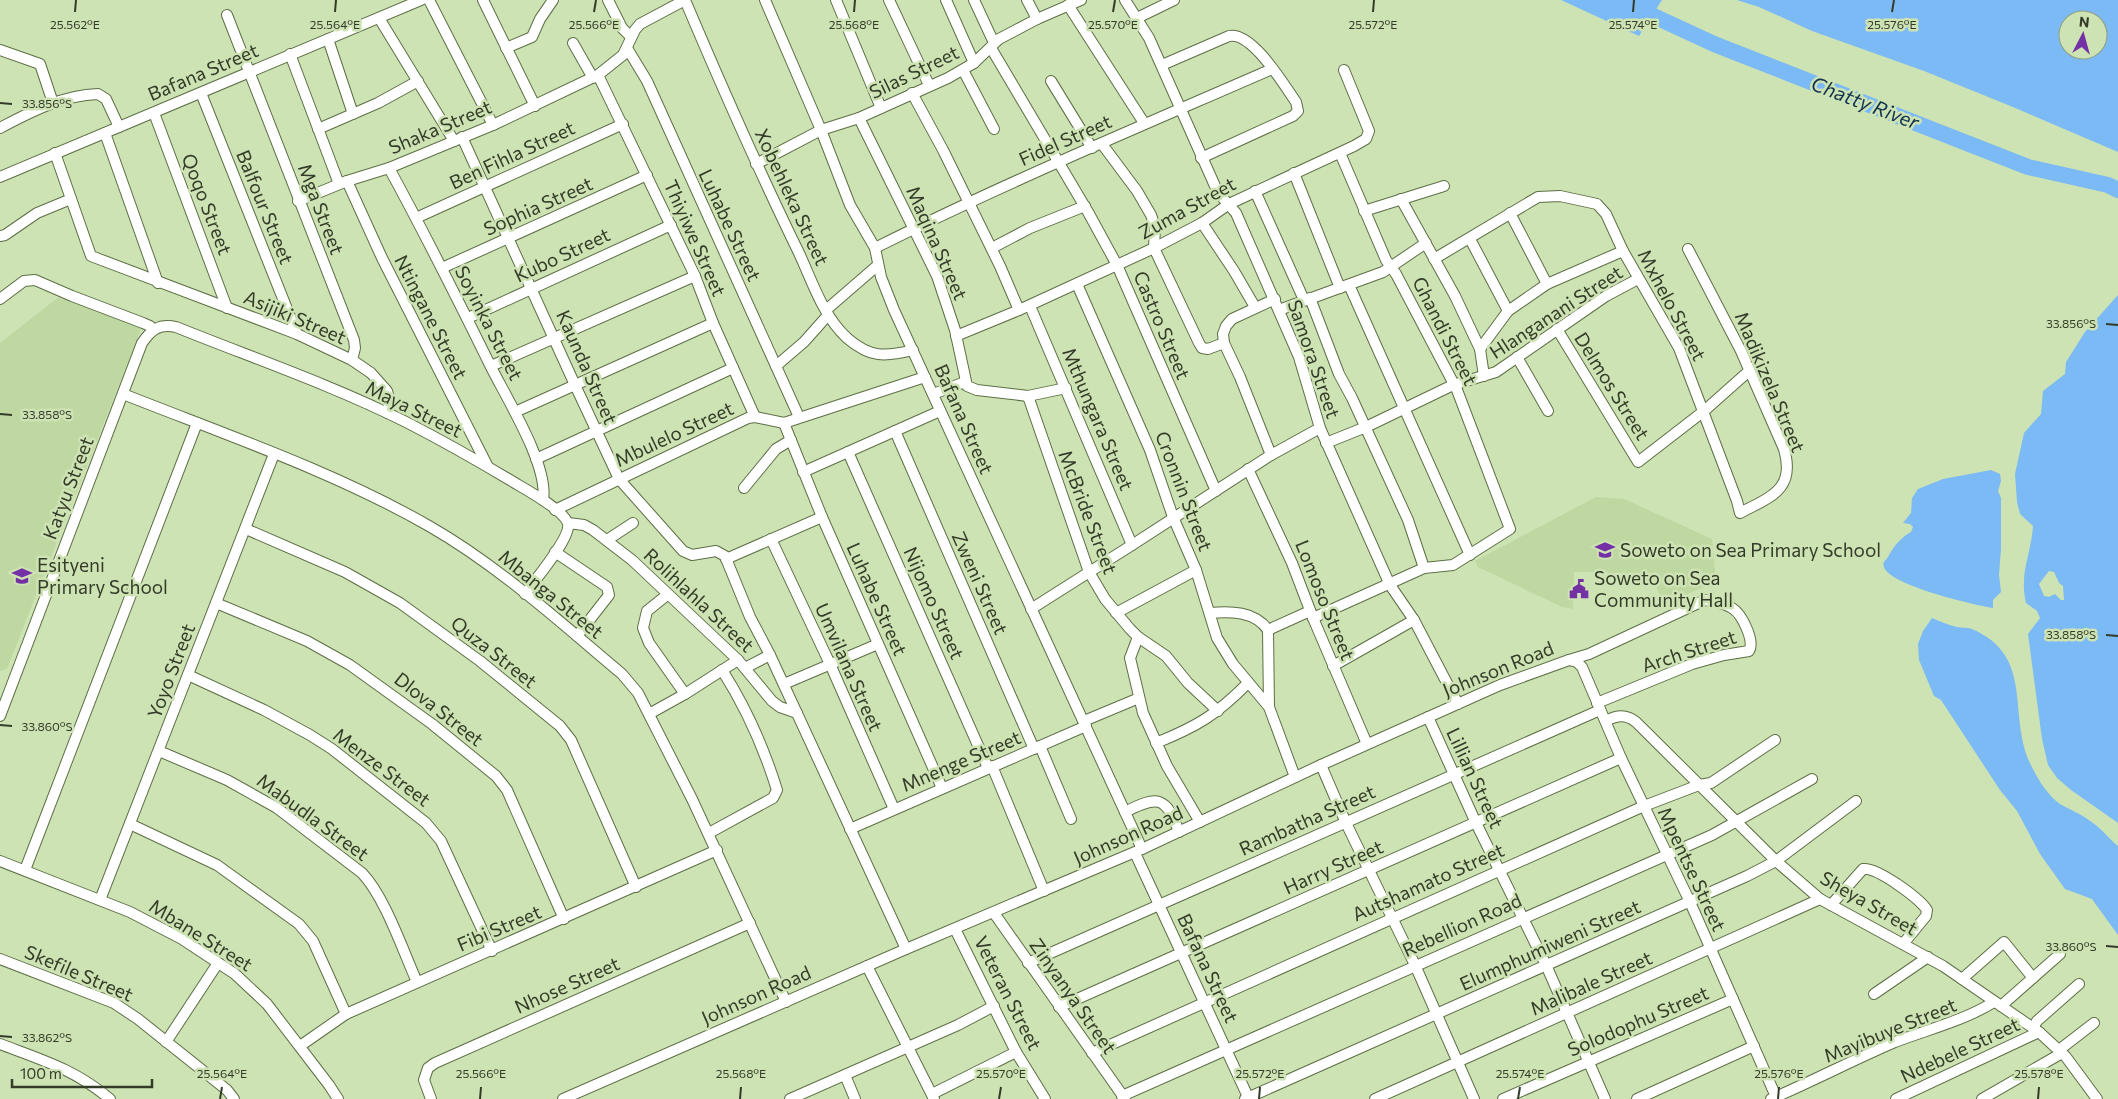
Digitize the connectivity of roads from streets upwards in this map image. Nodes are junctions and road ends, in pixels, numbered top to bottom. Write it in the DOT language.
graph roads {
  1 [pos="421,0"];
  2 [pos="429,0"];
  3 [pos="483,0"];
  4 [pos="553,0"];
  5 [pos="608,0"];
  6 [pos="685,0"];
  7 [pos="765,0"];
  8 [pos="836,0"];
  9 [pos="889,0"];
  10 [pos="946,0"];
  11 [pos="974,0"];
  12 [pos="1027,0"];
  13 [pos="1079,0"];
  14 [pos="1125,0"];
  15 [pos="1174,0"];
  16 [pos="1068,5"];
  17 [pos="226,15"];
  18 [pos="380,18"];
  19 [pos="1137,18"];
  20 [pos="1037,19"];
  21 [pos="631,37"];
  22 [pos="328,38"];
  23 [pos="573,43"];
  24 [pos="992,46"];
  25 [pos="506,48"];
  26 [pos="628,48"];
  27 [pos="0,50"];
  28 [pos="290,54"];
  29 [pos="974,63"];
  30 [pos="1162,65"];
  31 [pos="1272,69"];
  32 [pos="963,70"];
  33 [pos="1344,70"];
  34 [pos="250,72"];
  35 [pos="595,77"];
  36 [pos="418,81"];
  37 [pos="1051,81"];
  38 [pos="930,85"];
  39 [pos="200,92"];
  40 [pos="912,93"];
  41 [pos="53,104"];
  42 [pos="535,106"];
  43 [pos="881,108"];
  44 [pos="1180,109"];
  45 [pos="154,113"];
  46 [pos="353,114"];
  47 [pos="859,118"];
  48 [pos="1144,123"];
  49 [pos="493,124"];
  50 [pos="622,124"];
  51 [pos="119,127"];
  52 [pos="0,128"];
  53 [pos="318,129"];
  54 [pos="994,129"];
  55 [pos="821,130"];
  56 [pos="105,133"];
  57 [pos="458,139"];
  58 [pos="1102,144"];
  59 [pos="1092,148"];
  60 [pos="56,153"];
  61 [pos="1340,153"];
  62 [pos="1201,158"];
  63 [pos="1059,162"];
  64 [pos="756,164"];
  65 [pos="389,168"];
  66 [pos="1294,173"];
  67 [pos="647,175"];
  68 [pos="0,177"];
  69 [pos="343,183"];
  70 [pos="1444,186"];
  71 [pos="486,188"];
  72 [pos="1255,191"];
  73 [pos="1401,199"];
  74 [pos="71,200"];
  75 [pos="298,201"];
  76 [pos="968,202"];
  77 [pos="1229,204"];
  78 [pos="1085,206"];
  79 [pos="1364,211"];
  80 [pos="1510,213"];
  81 [pos="416,218"];
  82 [pos="1202,223"];
  83 [pos="671,225"];
  84 [pos="914,229"];
  85 [pos="0,236"];
  86 [pos="509,239"];
  87 [pos="1470,239"];
  88 [pos="1426,242"];
  89 [pos="875,248"];
  90 [pos="992,248"];
  91 [pos="1154,248"];
  92 [pos="1688,249"];
  93 [pos="1623,251"];
  94 [pos="1434,259"];
  95 [pos="878,265"];
  96 [pos="1117,265"];
  97 [pos="1391,267"];
  98 [pos="442,268"];
  99 [pos="695,276"];
  100 [pos="1638,279"];
  101 [pos="158,283"];
  102 [pos="1077,284"];
  103 [pos="1547,284"];
  104 [pos="1344,287"];
  105 [pos="532,288"];
  106 [pos="0,299"];
  107 [pos="1275,299"];
  108 [pos="1307,299"];
  109 [pos="1030,306"];
  110 [pos="1255,307"];
  111 [pos="227,308"];
  112 [pos="1019,310"];
  113 [pos="1279,310"];
  114 [pos="1508,311"];
  115 [pos="827,312"];
  116 [pos="468,318"];
  117 [pos="713,323"];
  118 [pos="1556,329"];
  119 [pos="152,330"];
  120 [pos="297,334"];
  121 [pos="956,336"];
  122 [pos="554,338"];
  123 [pos="1224,343"];
  124 [pos="1480,349"];
  125 [pos="913,350"];
  126 [pos="1517,357"];
  127 [pos="352,360"];
  128 [pos="491,366"];
  129 [pos="776,366"];
  130 [pos="733,368"];
  131 [pos="1749,372"];
  132 [pos="925,376"];
  133 [pos="1484,376"];
  134 [pos="966,382"];
  135 [pos="575,385"];
  136 [pos="1453,385"];
  137 [pos="1066,388"];
  138 [pos="123,394"];
  139 [pos="933,394"];
  140 [pos="1028,396"];
  141 [pos="1405,408"];
  142 [pos="1548,410"];
  143 [pos="940,411"];
  144 [pos="1704,411"];
  145 [pos="515,412"];
  146 [pos="387,413"];
  147 [pos="755,417"];
  148 [pos="799,417"];
  149 [pos="784,422"];
  150 [pos="198,423"];
  151 [pos="1366,427"];
  152 [pos="1320,428"];
  153 [pos="597,431"];
  154 [pos="895,431"];
  155 [pos="791,440"];
  156 [pos="1326,443"];
  157 [pos="848,452"];
  158 [pos="274,454"];
  159 [pos="1271,455"];
  160 [pos="536,459"];
  161 [pos="488,466"];
  162 [pos="1248,469"];
  163 [pos="803,472"];
  164 [pos="620,478"];
  165 [pos="744,488"];
  166 [pos="1216,491"];
  167 [pos="543,500"];
  168 [pos="555,510"];
  169 [pos="1740,513"];
  170 [pos="822,517"];
  171 [pos="1173,517"];
  172 [pos="568,523"];
  173 [pos="634,523"];
  174 [pos="246,529"];
  175 [pos="771,539"];
  176 [pos="607,540"];
  177 [pos="1132,546"];
  178 [pos="555,552"];
  179 [pos="1470,555"];
  180 [pos="726,559"];
  181 [pos="1424,568"];
  182 [pos="1196,570"];
  183 [pos="1089,572"];
  184 [pos="1390,585"];
  185 [pos="525,594"];
  186 [pos="668,595"];
  187 [pos="1705,600"];
  188 [pos="216,603"];
  189 [pos="1031,609"];
  190 [pos="1116,613"];
  191 [pos="1210,613"];
  192 [pos="1311,614"];
  193 [pos="1414,620"];
  194 [pos="1268,630"];
  195 [pos="577,636"];
  196 [pos="1138,637"];
  197 [pos="878,644"];
  198 [pos="770,655"];
  199 [pos="1569,660"];
  200 [pos="741,664"];
  201 [pos="830,664"];
  202 [pos="1332,666"];
  203 [pos="722,670"];
  204 [pos="188,675"];
  205 [pos="1248,683"];
  206 [pos="784,684"];
  207 [pos="4,692"];
  208 [pos="684,694"];
  209 [pos="1139,698"];
  210 [pos="1458,704"];
  211 [pos="1599,706"];
  212 [pos="1269,707"];
  213 [pos="1218,711"];
  214 [pos="797,713"];
  215 [pos="649,714"];
  216 [pos="0,716"];
  217 [pos="1428,717"];
  218 [pos="1606,721"];
  219 [pos="1085,724"];
  220 [pos="1775,740"];
  221 [pos="1156,743"];
  222 [pos="1367,744"];
  223 [pos="1037,748"];
  224 [pos="159,751"];
  225 [pos="1621,758"];
  226 [pos="1321,765"];
  227 [pos="990,767"];
  228 [pos="1454,775"];
  229 [pos="1295,777"];
  230 [pos="1812,779"];
  231 [pos="1699,785"];
  232 [pos="942,788"];
  233 [pos="1856,801"];
  234 [pos="1644,806"];
  235 [pos="894,809"];
  236 [pos="1125,812"];
  237 [pos="1071,819"];
  238 [pos="1735,821"];
  239 [pos="1200,822"];
  240 [pos="1346,823"];
  241 [pos="1476,823"];
  242 [pos="130,824"];
  243 [pos="850,829"];
  244 [pos="1179,832"];
  245 [pos="709,833"];
  246 [pos="717,850"];
  247 [pos="1138,851"];
  248 [pos="1666,854"];
  249 [pos="0,861"];
  250 [pos="1776,861"];
  251 [pos="1500,869"];
  252 [pos="26,870"];
  253 [pos="1370,870"];
  254 [pos="636,887"];
  255 [pos="1044,891"];
  256 [pos="1820,899"];
  257 [pos="100,900"];
  258 [pos="1690,902"];
  259 [pos="1159,904"];
  260 [pos="1831,905"];
  261 [pos="994,913"];
  262 [pos="1392,917"];
  263 [pos="1523,918"];
  264 [pos="564,919"];
  265 [pos="750,923"];
  266 [pos="955,929"];
  267 [pos="1903,944"];
  268 [pos="906,949"];
  269 [pos="492,950"];
  270 [pos="1710,950"];
  271 [pos="1181,953"];
  272 [pos="2060,954"];
  273 [pos="1928,958"];
  274 [pos="0,959"];
  275 [pos="218,963"];
  276 [pos="1028,963"];
  277 [pos="1415,965"];
  278 [pos="1546,965"];
  279 [pos="867,966"];
  280 [pos="2033,978"];
  281 [pos="1962,979"];
  282 [pos="417,982"];
  283 [pos="2079,984"];
  284 [pos="1874,994"];
  285 [pos="1732,999"];
  286 [pos="1205,1001"];
  287 [pos="786,1002"];
  288 [pos="1997,1004"];
  289 [pos="994,1006"];
  290 [pos="1059,1007"];
  291 [pos="1567,1013"];
  292 [pos="346,1014"];
  293 [pos="1436,1015"];
  294 [pos="2094,1023"];
  295 [pos="2036,1030"];
  296 [pos="166,1042"];
  297 [pos="0,1044"];
  298 [pos="300,1046"];
  299 [pos="1754,1046"];
  300 [pos="908,1047"];
  301 [pos="1227,1048"];
  302 [pos="1016,1052"];
  303 [pos="2060,1052"];
  304 [pos="1092,1053"];
  305 [pos="1588,1062"];
  306 [pos="1457,1063"];
  307 [pos="845,1075"];
  308 [pos="933,1097"];
  309 [pos="1040,1098"];
  310 [pos="1123,1098"];
  311 [pos="1248,1098"];
  312 [pos="1774,1098"];
  313 [pos="110,1099"];
  314 [pos="234,1099"];
  315 [pos="338,1099"];
  316 [pos="431,1099"];
  317 [pos="563,1099"];
  318 [pos="790,1099"];
  319 [pos="855,1099"];
  320 [pos="1375,1099"];
  321 [pos="1474,1099"];
  322 [pos="1503,1099"];
  323 [pos="1604,1099"];
  324 [pos="1637,1099"];
  325 [pos="1896,1099"];
  326 [pos="1982,1099"];
  327 [pos="2097,1099"];
  1 -- 18 [label="street, Bafana Street"];
  2 -- 49 [label="street"];
  3 -- 25 [label="street"];
  4 -- 25 [label="street"];
  5 -- 21 [label="street"];
  6 -- 21 [label="street, Shaka Street"];
  6 -- 64 [label="street, Xobehleka Street"];
  7 -- 55 [label="street, Bafana Street"];
  8 -- 43 [label="street"];
  9 -- 38 [label="street"];
  10 -- 29 [label="street"];
  11 -- 24 [label="street, Castro Street"];
  12 -- 20 [label="street"];
  13 -- 16 [label="street, Silas Street"];
  14 -- 19 [label="street, Samora Street"];
  15 -- 19 [label="street"];
  16 -- 20 [label="street, Silas Street"];
  16 -- 48 [label="street"];
  17 -- 34 [label="street, Mga Street"];
  18 -- 22 [label="street, Bafana Street"];
  18 -- 36 [label="street, Kaunda Street"];
  19 -- 30 [label="street, Samora Street"];
  20 -- 24 [label="street, Silas Street"];
  21 -- 26 [label="street, Shaka Street"];
  22 -- 28 [label="street, Bafana Street"];
  22 -- 46 [label="street"];
  23 -- 35 [label="street"];
  24 -- 29 [label="street, Silas Street"];
  24 -- 63 [label="street, Castro Street"];
  25 -- 42 [label="street"];
  26 -- 35 [label="street, Shaka Street"];
  26 -- 129 [label="street, Luhabe Street"];
  27 -- 41 [label="street"];
  28 -- 34 [label="street, Bafana Street"];
  28 -- 53 [label="street, Ntingane Street"];
  29 -- 32 [label="street, Silas Street"];
  30 -- 31 [label="street"];
  30 -- 44 [label="street, Samora Street"];
  31 -- 44 [label="street, Fidel Street"];
  31 -- 62 [label="street"];
  32 -- 38 [label="street, Silas Street"];
  32 -- 54 [label="street"];
  33 -- 61 [label="street, Zuma Street"];
  34 -- 39 [label="street, Bafana Street"];
  34 -- 75 [label="street, Mga Street"];
  35 -- 42 [label="street, Shaka Street"];
  35 -- 50 [label="street, Thiyiwe Street"];
  36 -- 46 [label="street"];
  36 -- 57 [label="street, Kaunda Street"];
  37 -- 59 [label="street"];
  38 -- 40 [label="street, Silas Street"];
  39 -- 45 [label="street, Bafana Street"];
  39 -- 120 [label="street, Balfour Street"];
  40 -- 43 [label="street, Silas Street"];
  40 -- 76 [label="street"];
  41 -- 51 [label="street"];
  41 -- 52 [label="street"];
  42 -- 49 [label="street, Shaka Street"];
  43 -- 47 [label="street, Silas Street"];
  44 -- 48 [label="street, Fidel Street"];
  44 -- 62 [label="street, Samora Street"];
  45 -- 51 [label="street, Bafana Street"];
  45 -- 111 [label="street, Qoqo Street"];
  46 -- 53 [label="street"];
  47 -- 55 [label="street, Silas Street"];
  47 -- 84 [label="street, Maqina Street"];
  48 -- 58 [label="street, Fidel Street"];
  49 -- 57 [label="street, Shaka Street"];
  50 -- 67 [label="street, Thiyiwe Street"];
  50 -- 71 [label="street, Ben Fihla Street"];
  51 -- 56 [label="street, Bafana Street"];
  53 -- 69 [label="street, Ntingane Street"];
  55 -- 64 [label="street, Silas Street"];
  55 -- 89 [label="street, Bafana Street"];
  56 -- 60 [label="street, Bafana Street"];
  56 -- 101 [label="street"];
  57 -- 65 [label="street, Shaka Street"];
  57 -- 71 [label="street, Kaunda Street"];
  58 -- 59 [label="street, Fidel Street"];
  58 -- 91 [label="street"];
  59 -- 63 [label="street, Fidel Street"];
  60 -- 68 [label="street, Bafana Street"];
  60 -- 74 [label="street, Asijiki Street"];
  61 -- 66 [label="street, Zuma Street"];
  61 -- 79 [label="street, Ghandi Street"];
  62 -- 77 [label="street, Samora Street"];
  63 -- 76 [label="street, Fidel Street"];
  63 -- 78 [label="street, Castro Street"];
  64 -- 115 [label="street, Xobehleka Street"];
  65 -- 69 [label="street, Shaka Street"];
  65 -- 81 [label="street, Soyinka Street"];
  66 -- 72 [label="street, Zuma Street"];
  66 -- 104 [label="street"];
  67 -- 83 [label="street, Thiyiwe Street"];
  67 -- 86 [label="street, Sophia Street"];
  69 -- 75 [label="street, Shaka Street"];
  69 -- 161 [label="street, Ntingane Street"];
  70 -- 73 [label="street"];
  71 -- 81 [label="street, Ben Fihla Street"];
  71 -- 86 [label="street, Kaunda Street"];
  72 -- 77 [label="street, Zuma Street"];
  72 -- 108 [label="street"];
  73 -- 79 [label="street"];
  73 -- 88 [label="street"];
  74 -- 85 [label="street"];
  74 -- 101 [label="street, Asijiki Street"];
  75 -- 127 [label="street, Mga Street"];
  76 -- 84 [label="street, Fidel Street"];
  76 -- 90 [label="street"];
  77 -- 82 [label="street, Zuma Street"];
  77 -- 107 [label="street, Samora Street"];
  78 -- 90 [label="street"];
  78 -- 96 [label="street, Castro Street"];
  79 -- 97 [label="street, Ghandi Street"];
  80 -- 87 [label="street"];
  80 -- 93 [label="street, Mxhelo Street"];
  80 -- 103 [label="street"];
  81 -- 98 [label="street, Soyinka Street"];
  82 -- 91 [label="street, Zuma Street"];
  82 -- 110 [label="street"];
  83 -- 99 [label="street, Thiyiwe Street"];
  83 -- 105 [label="street, Kubo Street"];
  84 -- 89 [label="street, Fidel Street"];
  84 -- 121 [label="street, Maqina Street"];
  86 -- 98 [label="street, Sophia Street"];
  86 -- 105 [label="street, Kaunda Street"];
  87 -- 94 [label="street"];
  87 -- 114 [label="street"];
  88 -- 94 [label="street"];
  88 -- 97 [label="street"];
  89 -- 95 [label="street, Bafana Street"];
  90 -- 112 [label="street"];
  91 -- 96 [label="street, Zuma Street"];
  91 -- 123 [label="street"];
  92 -- 131 [label="street, Madikizela Street"];
  93 -- 100 [label="street, Mxhelo Street"];
  93 -- 103 [label="street"];
  94 -- 124 [label="street"];
  95 -- 115 [label="street"];
  95 -- 125 [label="street, Bafana Street"];
  96 -- 102 [label="street, Zuma Street"];
  96 -- 166 [label="street, Castro Street"];
  97 -- 104 [label="street"];
  97 -- 136 [label="street, Ghandi Street"];
  98 -- 116 [label="street, Soyinka Street"];
  99 -- 117 [label="street, Thiyiwe Street"];
  99 -- 122 [label="street"];
  100 -- 118 [label="street, Hlanganani Street"];
  100 -- 144 [label="street, Mxhelo Street"];
  101 -- 111 [label="street, Asijiki Street"];
  102 -- 109 [label="street, Zuma Street"];
  102 -- 171 [label="street, Cronnin Street"];
  103 -- 114 [label="street"];
  104 -- 108 [label="street"];
  104 -- 141 [label="street"];
  105 -- 116 [label="street, Kubo Street"];
  105 -- 122 [label="street, Kaunda Street"];
  106 -- 119 [label="street"];
  107 -- 110 [label="street"];
  107 -- 113 [label="street, Samora Street"];
  108 -- 113 [label="street"];
  108 -- 151 [label="street"];
  109 -- 112 [label="street, Zuma Street"];
  109 -- 137 [label="street, Mthungara Street"];
  110 -- 123 [label="street"];
  111 -- 120 [label="street, Asijiki Street"];
  112 -- 121 [label="street, Zuma Street"];
  113 -- 152 [label="street, Samora Street"];
  114 -- 124 [label="street"];
  115 -- 125 [label="street, Xobehleka Street"];
  115 -- 129 [label="street"];
  116 -- 128 [label="street, Soyinka Street"];
  117 -- 130 [label="street, Thiyiwe Street"];
  117 -- 135 [label="street"];
  118 -- 126 [label="street, Hlanganani Street"];
  118 -- 144 [label="street, Delmos Street"];
  119 -- 138 [label="street, Katyu Street"];
  119 -- 146 [label="street, Maya Street"];
  120 -- 127 [label="street, Asijiki Street"];
  121 -- 134 [label="street, Maqina Street"];
  122 -- 128 [label="street"];
  122 -- 135 [label="street, Kaunda Street"];
  123 -- 159 [label="street"];
  124 -- 133 [label="street"];
  125 -- 132 [label="street, Bafana Street"];
  126 -- 133 [label="street, Hlanganani Street"];
  126 -- 142 [label="street"];
  127 -- 146 [label="street, Asijiki Street"];
  128 -- 145 [label="street, Soyinka Street"];
  129 -- 148 [label="street, Luhabe Street"];
  130 -- 147 [label="street, Thiyiwe Street"];
  130 -- 153 [label="street"];
  131 -- 144 [label="street"];
  131 -- 169 [label="street, Madikizela Street"];
  132 -- 139 [label="street, Bafana Street"];
  132 -- 148 [label="street, Mbulelo Street"];
  133 -- 136 [label="street, Hlanganani Street"];
  134 -- 139 [label="street"];
  134 -- 140 [label="street"];
  135 -- 145 [label="street"];
  135 -- 153 [label="street, Kaunda Street"];
  136 -- 141 [label="street, Hlanganani Street"];
  136 -- 179 [label="street, Ghandi Street"];
  137 -- 140 [label="street"];
  137 -- 177 [label="street, Mthungara Street"];
  138 -- 150 [label="street, Mbanga Street"];
  138 -- 207 [label="street, Katyu Street"];
  139 -- 143 [label="street, Bafana Street"];
  140 -- 183 [label="street, McBride Street"];
  141 -- 151 [label="street, Hlanganani Street"];
  141 -- 179 [label="street"];
  143 -- 154 [label="street"];
  143 -- 189 [label="street, Bafana Street"];
  144 -- 169 [label="street, Mxhelo Street"];
  145 -- 160 [label="street, Soyinka Street"];
  146 -- 161 [label="street, Maya Street"];
  147 -- 149 [label="street, Mbulelo Street"];
  147 -- 164 [label="street, Mbulelo Street"];
  148 -- 149 [label="street, Mbulelo Street"];
  149 -- 155 [label="street, Luhabe Street"];
  150 -- 158 [label="street, Mbanga Street"];
  150 -- 252 [label="street"];
  151 -- 156 [label="street, Hlanganani Street"];
  151 -- 181 [label="street"];
  152 -- 156 [label="street, Samora Street"];
  152 -- 159 [label="street"];
  153 -- 160 [label="street"];
  153 -- 164 [label="street, Kaunda Street"];
  154 -- 157 [label="street"];
  154 -- 223 [label="street, Zweni Street"];
  155 -- 163 [label="street, Luhabe Street"];
  155 -- 165 [label="street"];
  156 -- 184 [label="street, Samora Street"];
  157 -- 163 [label="street"];
  157 -- 227 [label="street, Nijomo Street"];
  158 -- 174 [label="street, Yoyo Street"];
  158 -- 185 [label="street, Mbanga Street"];
  159 -- 162 [label="street"];
  160 -- 167 [label="street, Soyinka Street"];
  161 -- 167 [label="street, Maya Street"];
  162 -- 166 [label="street"];
  162 -- 192 [label="street, Lomoso Street"];
  163 -- 170 [label="street, Luhabe Street"];
  164 -- 168 [label="street, Mbulelo Street"];
  164 -- 180 [label="street, Kaunda Street"];
  166 -- 171 [label="street"];
  167 -- 168 [label="street, Maya Street"];
  168 -- 172 [label="street, Maya Street"];
  170 -- 175 [label="street"];
  170 -- 197 [label="street, Luhabe Street"];
  171 -- 177 [label="street"];
  171 -- 182 [label="street, Cronnin Street"];
  172 -- 176 [label="street, Rolihlahla Street"];
  172 -- 178 [label="street"];
  173 -- 176 [label="street"];
  174 -- 188 [label="street, Yoyo Street"];
  174 -- 254 [label="street, Quza Street"];
  175 -- 180 [label="street"];
  175 -- 201 [label="street, Umvilana Street"];
  176 -- 186 [label="street, Rolihlahla Street"];
  177 -- 183 [label="street"];
  178 -- 185 [label="street"];
  178 -- 195 [label="street"];
  179 -- 181 [label="street"];
  180 -- 198 [label="street"];
  181 -- 184 [label="street"];
  182 -- 190 [label="street"];
  182 -- 191 [label="street, Cronnin Street"];
  183 -- 189 [label="street"];
  183 -- 190 [label="street, McBride Street"];
  184 -- 192 [label="street"];
  184 -- 193 [label="street, Samora Street"];
  185 -- 195 [label="street, Mbanga Street"];
  186 -- 200 [label="street, Rolihlahla Street"];
  186 -- 208 [label="street"];
  187 -- 199 [label="street, Johnson Road"];
  187 -- 211 [label="street, Arch Street"];
  188 -- 204 [label="street, Yoyo Street"];
  188 -- 264 [label="street, Dlova Street"];
  189 -- 219 [label="street, Bafana Street"];
  190 -- 196 [label="street, McBride Street"];
  191 -- 194 [label="street"];
  191 -- 205 [label="street, Cronnin Street"];
  192 -- 194 [label="street"];
  192 -- 202 [label="street, Lomoso Street"];
  193 -- 202 [label="street"];
  193 -- 210 [label="street, Samora Street"];
  194 -- 212 [label="street"];
  195 -- 215 [label="street, Mbanga Street"];
  196 -- 209 [label="street"];
  196 -- 213 [label="street, McBride Street"];
  197 -- 201 [label="street"];
  197 -- 232 [label="street, Luhabe Street"];
  198 -- 200 [label="street"];
  198 -- 206 [label="street"];
  199 -- 210 [label="street, Johnson Road"];
  199 -- 211 [label="street, Mpentse Street"];
  200 -- 203 [label="street"];
  200 -- 214 [label="street, Rolihlahla Street"];
  201 -- 206 [label="street"];
  201 -- 235 [label="street, Umvilana Street"];
  202 -- 222 [label="street, Lomoso Street"];
  203 -- 208 [label="street"];
  203 -- 245 [label="street"];
  204 -- 224 [label="street, Yoyo Street"];
  204 -- 269 [label="street, Menze Street"];
  205 -- 212 [label="street, Cronnin Street"];
  205 -- 213 [label="street"];
  206 -- 214 [label="street"];
  207 -- 216 [label="street, Katyu Street"];
  208 -- 215 [label="street"];
  209 -- 219 [label="street, Mnenge Street"];
  209 -- 221 [label="street"];
  210 -- 217 [label="street, Johnson Road"];
  211 -- 218 [label="street, Mpentse Street"];
  211 -- 228 [label="street, Rambatha Street"];
  212 -- 229 [label="street"];
  213 -- 221 [label="street"];
  214 -- 243 [label="street"];
  215 -- 245 [label="street, Mbanga Street"];
  217 -- 222 [label="street, Johnson Road"];
  217 -- 228 [label="street, Lillian Street"];
  218 -- 225 [label="street, Mpentse Street"];
  218 -- 231 [label="street, Sheya Street"];
  219 -- 223 [label="street, Mnenge Street"];
  219 -- 236 [label="street, Bafana Street"];
  220 -- 231 [label="street, Autshamato Street"];
  221 -- 239 [label="street"];
  222 -- 226 [label="street, Johnson Road"];
  223 -- 227 [label="street, Mnenge Street"];
  223 -- 237 [label="street, Zweni Street"];
  224 -- 242 [label="street, Yoyo Street"];
  224 -- 282 [label="street, Mabudla Street"];
  225 -- 234 [label="street, Mpentse Street"];
  225 -- 241 [label="street, Harry Street"];
  226 -- 229 [label="street, Johnson Road"];
  226 -- 240 [label="street"];
  227 -- 232 [label="street, Mnenge Street"];
  227 -- 255 [label="street, Nijomo Street"];
  228 -- 240 [label="street, Rambatha Street"];
  228 -- 241 [label="street, Lillian Street"];
  229 -- 239 [label="street, Johnson Road"];
  230 -- 238 [label="street, Rebellion Road"];
  231 -- 234 [label="street, Autshamato Street"];
  231 -- 238 [label="street, Sheya Street"];
  232 -- 235 [label="street, Mnenge Street"];
  233 -- 250 [label="street, Elumphumiweni Street"];
  234 -- 248 [label="street, Mpentse Street"];
  234 -- 251 [label="street, Autshamato Street"];
  235 -- 243 [label="street, Mnenge Street"];
  236 -- 244 [label="street"];
  236 -- 247 [label="street, Bafana Street"];
  238 -- 248 [label="street, Rebellion Road"];
  238 -- 250 [label="street, Sheya Street"];
  239 -- 244 [label="street, Johnson Road"];
  240 -- 253 [label="street"];
  240 -- 259 [label="street, Rambatha Street"];
  241 -- 251 [label="street, Lillian Street"];
  241 -- 253 [label="street, Harry Street"];
  242 -- 257 [label="street, Yoyo Street"];
  242 -- 292 [label="street"];
  243 -- 268 [label="street"];
  244 -- 247 [label="street, Johnson Road"];
  245 -- 246 [label="street, Mbanga Street"];
  246 -- 254 [label="street, Fibi Street"];
  246 -- 265 [label="street, Mbanga Street"];
  247 -- 255 [label="street, Johnson Road"];
  247 -- 259 [label="street, Bafana Street"];
  248 -- 258 [label="street, Mpentse Street"];
  248 -- 263 [label="street, Rebellion Road"];
  249 -- 252 [label="street, Mbane Street"];
  250 -- 256 [label="street, Sheya Street"];
  250 -- 258 [label="street, Elumphumiweni Street"];
  251 -- 262 [label="street, Autshamato Street"];
  251 -- 263 [label="street, Lillian Street"];
  252 -- 257 [label="street, Mbane Street"];
  253 -- 262 [label="street"];
  253 -- 271 [label="street, Harry Street"];
  254 -- 264 [label="street, Fibi Street"];
  255 -- 261 [label="street, Johnson Road"];
  256 -- 260 [label="street, Sheya Street"];
  256 -- 270 [label="street, Malibale Street"];
  257 -- 275 [label="street, Mbane Street"];
  258 -- 270 [label="street, Mpentse Street"];
  258 -- 278 [label="street, Elumphumiweni Street"];
  259 -- 271 [label="street, Bafana Street"];
  259 -- 276 [label="street, Rambatha Street"];
  260 -- 267 [label="street, Sheya Street"];
  260 -- 267 [label="street"];
  261 -- 266 [label="street, Johnson Road"];
  261 -- 276 [label="street, Zinyanya Street"];
  262 -- 277 [label="street"];
  262 -- 286 [label="street, Autshamato Street"];
  263 -- 277 [label="street, Rebellion Road"];
  263 -- 278 [label="street, Lillian Street"];
  264 -- 269 [label="street, Fibi Street"];
  265 -- 287 [label="street, Mbanga Street"];
  265 -- 316 [label="street, Nhose Street"];
  266 -- 268 [label="street, Johnson Road"];
  266 -- 289 [label="street, Veteran Street"];
  267 -- 273 [label="street, Sheya Street"];
  268 -- 279 [label="street, Johnson Road"];
  269 -- 282 [label="street, Fibi Street"];
  270 -- 285 [label="street, Mpentse Street"];
  270 -- 291 [label="street, Malibale Street"];
  271 -- 286 [label="street, Bafana Street"];
  271 -- 290 [label="street, Harry Street"];
  272 -- 280 [label="street, Mayibuye Street"];
  273 -- 281 [label="street, Sheya Street"];
  273 -- 284 [label="street"];
  274 -- 296 [label="street, Skefile Street"];
  275 -- 296 [label="street"];
  275 -- 298 [label="street, Mbane Street"];
  276 -- 290 [label="street, Zinyanya Street"];
  277 -- 293 [label="street"];
  277 -- 301 [label="street, Rebellion Road"];
  278 -- 291 [label="street, Lillian Street"];
  278 -- 293 [label="street, Elumphumiweni Street"];
  279 -- 287 [label="street, Johnson Road"];
  279 -- 300 [label="street"];
  280 -- 281 [label="street"];
  280 -- 288 [label="street, Mayibuye Street"];
  281 -- 288 [label="street, Sheya Street"];
  282 -- 292 [label="street, Fibi Street"];
  283 -- 295 [label="street"];
  285 -- 299 [label="street, Mpentse Street"];
  285 -- 305 [label="street, Solodophu Street"];
  286 -- 301 [label="street, Bafana Street"];
  286 -- 304 [label="street, Autshamato Street"];
  287 -- 317 [label="street, Johnson Road"];
  288 -- 295 [label="street, Sheya Street"];
  288 -- 312 [label="street, Mayibuye Street"];
  289 -- 300 [label="street"];
  289 -- 302 [label="street, Veteran Street"];
  290 -- 304 [label="street, Zinyanya Street"];
  291 -- 305 [label="street, Lillian Street"];
  291 -- 306 [label="street, Malibale Street"];
  292 -- 298 [label="street, Fibi Street"];
  293 -- 306 [label="street"];
  293 -- 311 [label="street, Elumphumiweni Street"];
  294 -- 303 [label="street"];
  295 -- 303 [label="street, Sheya Street"];
  295 -- 325 [label="street, Ndebele Street"];
  296 -- 314 [label="street, Skefile Street"];
  297 -- 313 [label="street"];
  298 -- 315 [label="street, Mbane Street"];
  299 -- 312 [label="street, Mpentse Street"];
  299 -- 324 [label="street"];
  300 -- 307 [label="street"];
  300 -- 308 [label="street"];
  301 -- 310 [label="street, Rebellion Road"];
  301 -- 311 [label="street, Bafana Street"];
  302 -- 308 [label="street"];
  302 -- 309 [label="street, Veteran Street"];
  303 -- 326 [label="street"];
  303 -- 327 [label="street"];
  304 -- 310 [label="street, Zinyanya Street"];
  305 -- 322 [label="street, Solodophu Street"];
  305 -- 323 [label="street, Lillian Street"];
  306 -- 320 [label="street, Malibale Street"];
  306 -- 321 [label="street"];
  307 -- 318 [label="street"];
  307 -- 319 [label="street"];
}
